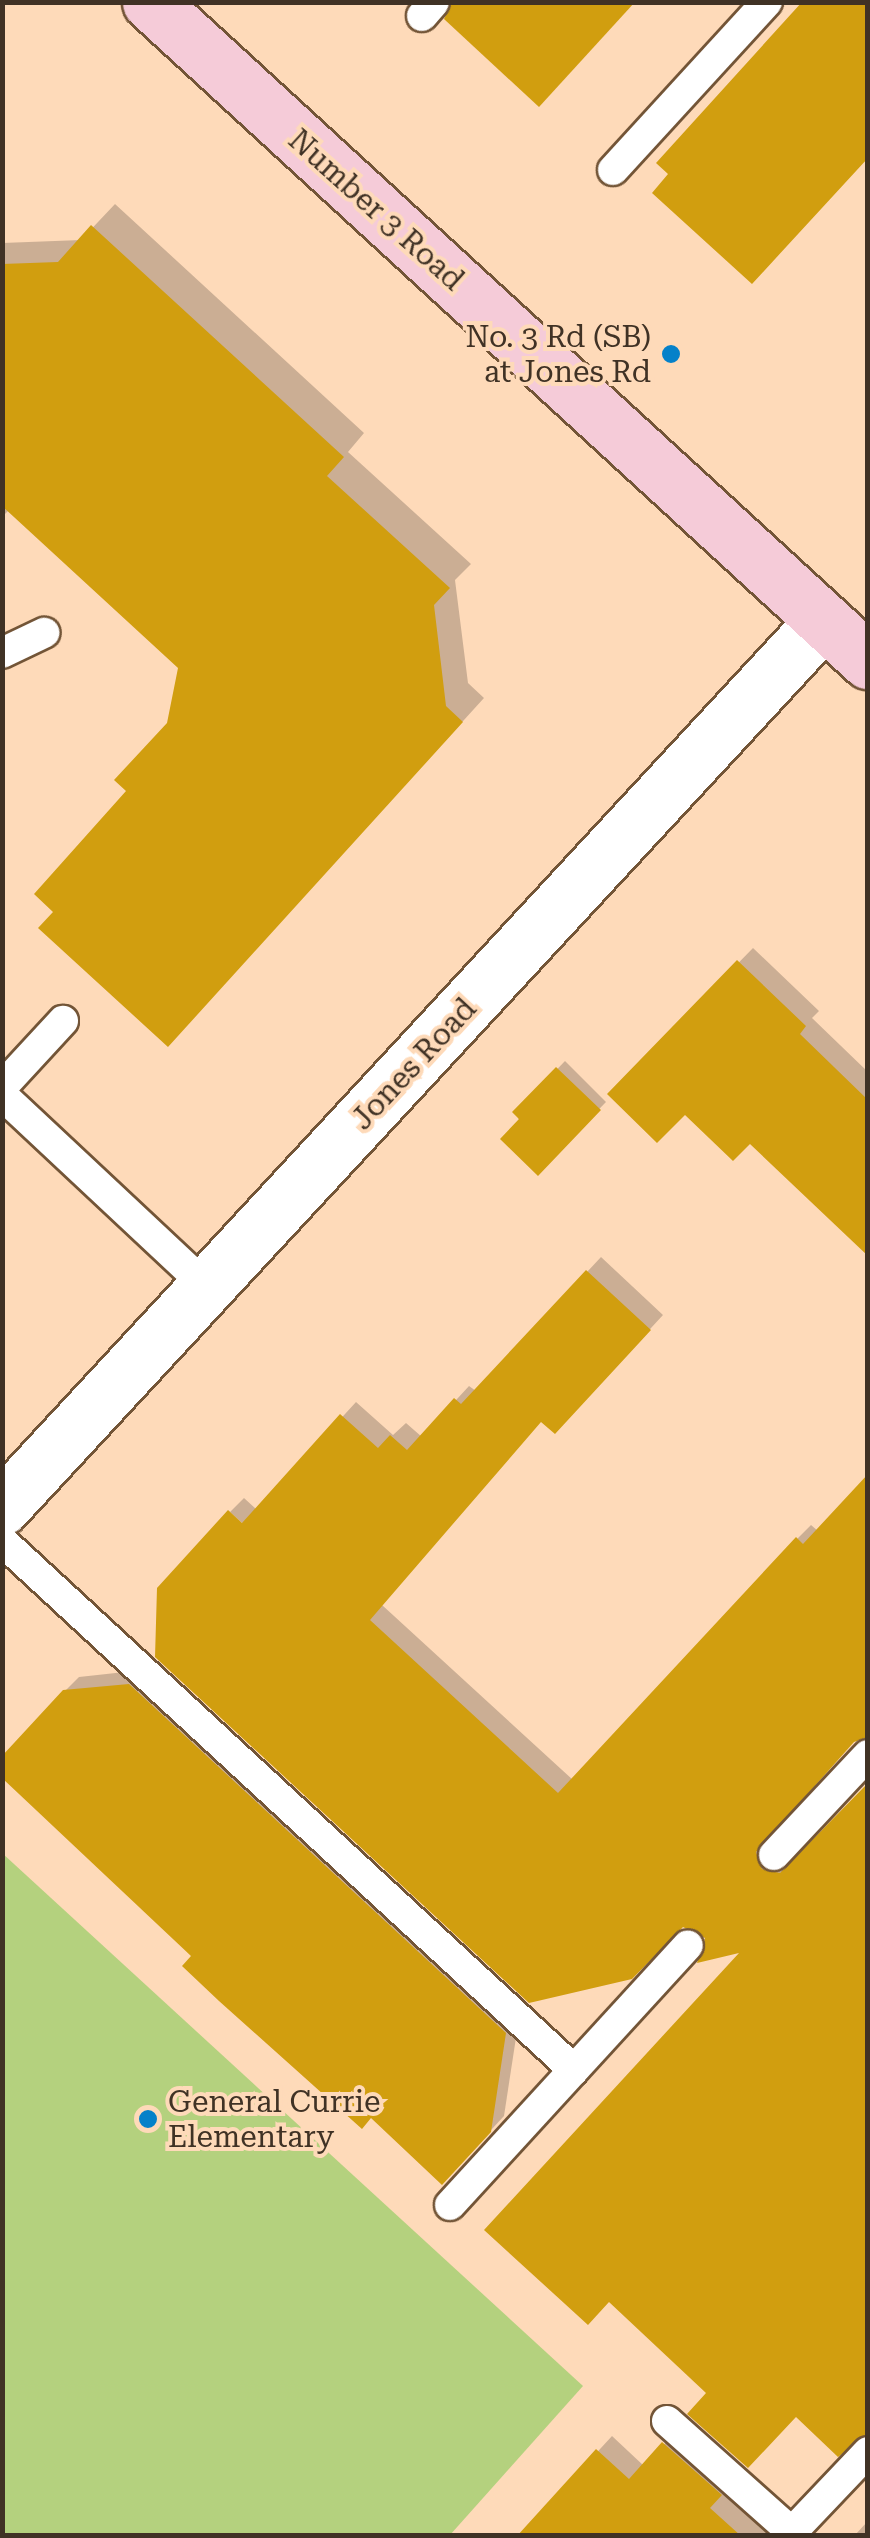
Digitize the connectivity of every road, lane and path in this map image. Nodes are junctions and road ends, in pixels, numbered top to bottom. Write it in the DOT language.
graph roads {
  1 [pos="150,2"];
  2 [pos="767,2"];
  3 [pos="612,170"];
  4 [pos="824,621"];
  5 [pos="44,633"];
  6 [pos="2,653"];
  7 [pos="868,662"];
  8 [pos="63,1022"];
  9 [pos="2,1087"];
  10 [pos="2,1096"];
  11 [pos="208,1288"];
  12 [pos="2,1506"];
  13 [pos="2,1542"];
  14 [pos="868,1754"];
  15 [pos="774,1855"];
  16 [pos="688,1946"];
  17 [pos="574,2070"];
  18 [pos="450,2204"];
  19 [pos="666,2421"];
  20 [pos="868,2452"];
  21 [pos="794,2534"];
  1 -- 4 [label="main road, Number 3 Road"];
  2 -- 3 [label="lane"];
  4 -- 7 [label="main road, Number 3 Road"];
  4 -- 11 [label="street, Jones Road"];
  5 -- 6 [label="lane"];
  8 -- 9 [label="lane"];
  10 -- 11 [label="lane"];
  11 -- 12 [label="street, Jones Road"];
  13 -- 17 [label="lane"];
  14 -- 15 [label="lane"];
  16 -- 17 [label="lane"];
  17 -- 18 [label="lane"];
  19 -- 21 [label="lane"];
  20 -- 21 [label="lane"];
}
